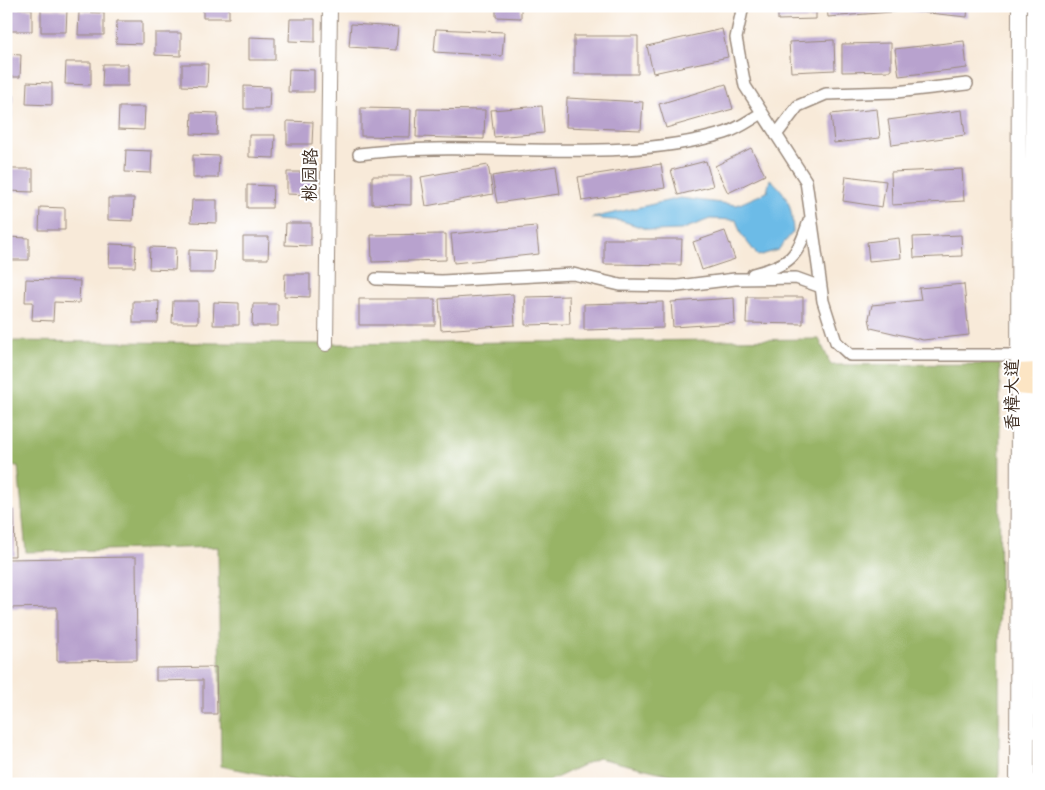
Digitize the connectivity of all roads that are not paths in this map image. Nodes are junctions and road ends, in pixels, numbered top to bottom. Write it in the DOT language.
graph roads {
  1 [pos="330,6"];
  2 [pos="744,6"];
  3 [pos="1019,6"];
  4 [pos="1034,6"];
  5 [pos="967,84"];
  6 [pos="762,113"];
  7 [pos="776,135"];
  8 [pos="359,154"];
  9 [pos="810,216"];
  10 [pos="376,279"];
  11 [pos="735,279"];
  12 [pos="821,287"];
  13 [pos="326,344"];
  14 [pos="1024,355"];
  15 [pos="1029,379"];
  16 [pos="1033,732"];
  17 [pos="1017,784"];
  18 [pos="1027,784"];
  1 -- 13 [label="street, 桃园路"];
  2 -- 6 [label="street"];
  3 -- 14 [label="street, 香樟大道"];
  4 -- 14 [label="street, 香樟大道"];
  5 -- 7 [label="street"];
  6 -- 7 [label="street"];
  6 -- 8 [label="street"];
  7 -- 9 [label="street"];
  9 -- 11 [label="street"];
  9 -- 12 [label="street"];
  10 -- 11 [label="street"];
  11 -- 12 [label="street"];
  12 -- 14 [label="street"];
  14 -- 15 [label="street, 香樟大道"];
  15 -- 16 [label="street, 香樟大道"];
  15 -- 17 [label="street, 香樟大道"];
  16 -- 18 [label="street, 香樟大道"];
}
